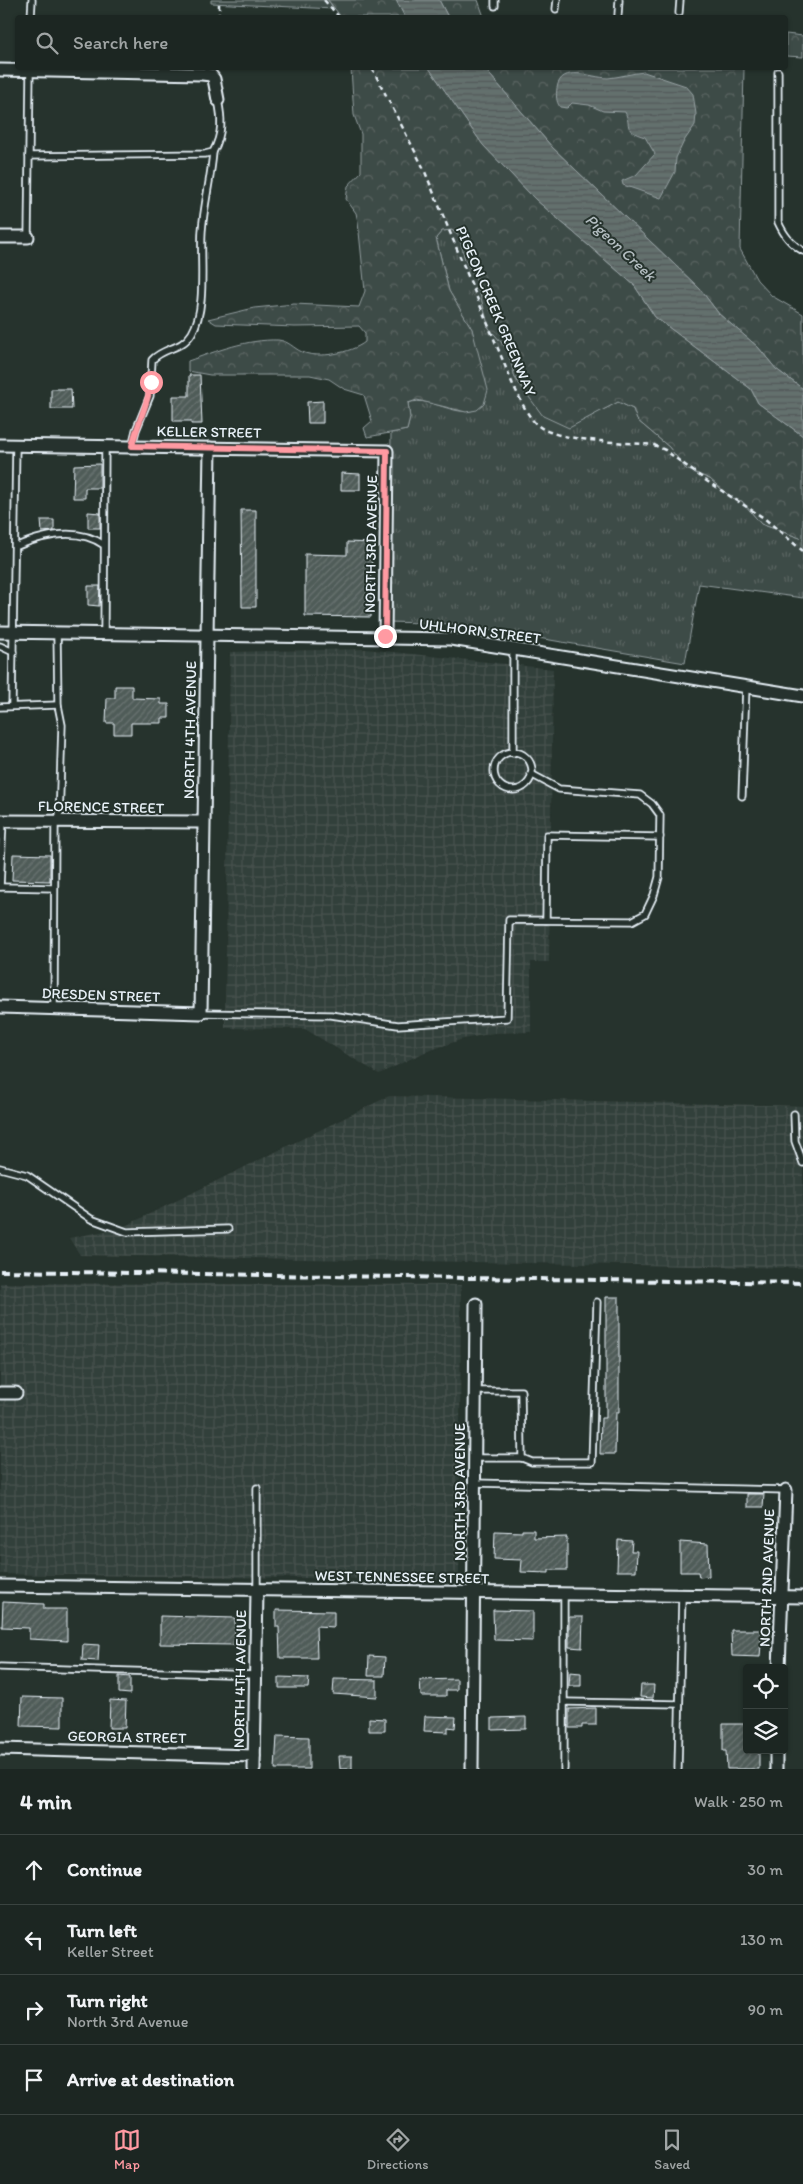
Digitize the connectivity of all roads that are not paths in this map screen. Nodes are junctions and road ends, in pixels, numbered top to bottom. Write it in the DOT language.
graph roads {
  1 [pos="32,0"];
  2 [pos="556,0"];
  3 [pos="619,0"];
  4 [pos="680,0"];
  5 [pos="556,9"];
  6 [pos="679,13"];
  7 [pos="618,14"];
  8 [pos="31,15"];
  9 [pos="0,70"];
  10 [pos="15,70"];
  11 [pos="30,70"];
  12 [pos="56,70"];
  13 [pos="778,72"];
  14 [pos="218,100"];
  15 [pos="213,152"];
  16 [pos="29,156"];
  17 [pos="0,237"];
  18 [pos="28,237"];
  19 [pos="803,251"];
  20 [pos="0,445"];
  21 [pos="16,445"];
  22 [pos="105,446"];
  23 [pos="132,446"];
  24 [pos="210,448"];
  25 [pos="387,451"];
  26 [pos="104,546"];
  27 [pos="15,547"];
  28 [pos="0,632"];
  29 [pos="13,632"];
  30 [pos="57,633"];
  31 [pos="104,633"];
  32 [pos="207,634"];
  33 [pos="385,636"];
  34 [pos="0,646"];
  35 [pos="513,648"];
  36 [pos="13,652"];
  37 [pos="746,686"];
  38 [pos="803,696"];
  39 [pos="58,705"];
  40 [pos="12,706"];
  41 [pos="0,707"];
  42 [pos="513,753"];
  43 [pos="531,774"];
  44 [pos="742,796"];
  45 [pos="1,821"];
  46 [pos="57,821"];
  47 [pos="202,822"];
  48 [pos="660,837"];
  49 [pos="0,887"];
  50 [pos="54,888"];
  51 [pos="546,920"];
  52 [pos="0,1007"];
  53 [pos="54,1009"];
  54 [pos="200,1014"];
  55 [pos="794,1114"];
  56 [pos="803,1163"];
  57 [pos="0,1168"];
  58 [pos="228,1229"];
  59 [pos="597,1302"];
  60 [pos="476,1304"];
  61 [pos="475,1391"];
  62 [pos="0,1393"];
  63 [pos="16,1394"];
  64 [pos="475,1458"];
  65 [pos="522,1458"];
  66 [pos="475,1483"];
  67 [pos="258,1488"];
  68 [pos="786,1490"];
  69 [pos="0,1586"];
  70 [pos="257,1590"];
  71 [pos="474,1593"];
  72 [pos="564,1594"];
  73 [pos="682,1596"];
  74 [pos="781,1597"];
  75 [pos="803,1597"];
  76 [pos="779,1664"];
  77 [pos="0,1667"];
  78 [pos="255,1675"];
  79 [pos="565,1702"];
  80 [pos="679,1704"];
  81 [pos="0,1749"];
  82 [pos="776,1754"];
  83 [pos="254,1756"];
  84 [pos="254,1769"];
  85 [pos="472,1769"];
  86 [pos="564,1769"];
  87 [pos="678,1769"];
  88 [pos="776,1769"];
  1 -- 8 [label="lane"];
  2 -- 5 [label="lane"];
  3 -- 7 [label="lane"];
  4 -- 6 [label="lane"];
  9 -- 10 [label="street"];
  11 -- 16 [label="lane"];
  12 -- 14 [label="street"];
  13 -- 19 [label="lane"];
  14 -- 15 [label="lane"];
  15 -- 16 [label="lane"];
  15 -- 23 [label="lane"];
  16 -- 18 [label="lane"];
  17 -- 18 [label="street"];
  20 -- 21 [label="street, KELLER STREET"];
  21 -- 22 [label="street, KELLER STREET"];
  21 -- 27 [label="lane"];
  22 -- 23 [label="street, KELLER STREET"];
  22 -- 26 [label="lane"];
  23 -- 24 [label="street, KELLER STREET"];
  24 -- 25 [label="street, KELLER STREET"];
  24 -- 32 [label="street, NORTH 4TH AVENUE"];
  25 -- 33 [label="street, NORTH 3RD AVENUE"];
  26 -- 27 [label="lane"];
  26 -- 31 [label="lane"];
  27 -- 29 [label="lane"];
  28 -- 29 [label="street, UHLHORN STREET"];
  29 -- 30 [label="street, UHLHORN STREET"];
  29 -- 36 [label="lane"];
  30 -- 31 [label="street, UHLHORN STREET"];
  30 -- 39 [label="lane"];
  31 -- 32 [label="street, UHLHORN STREET"];
  32 -- 33 [label="street, UHLHORN STREET"];
  32 -- 47 [label="street, NORTH 4TH AVENUE"];
  33 -- 35 [label="street, UHLHORN STREET"];
  34 -- 36 [label="lane"];
  35 -- 37 [label="street, UHLHORN STREET"];
  35 -- 42 [label="lane"];
  36 -- 40 [label="lane"];
  37 -- 38 [label="street, UHLHORN STREET"];
  37 -- 44 [label="lane"];
  39 -- 40 [label="lane"];
  39 -- 46 [label="lane"];
  40 -- 41 [label="lane"];
  42 -- 43 [label="lane"];
  42 -- 43 [label="lane"];
  43 -- 48 [label="lane"];
  45 -- 46 [label="street, FLORENCE STREET"];
  45 -- 49 [label="lane"];
  46 -- 47 [label="street, FLORENCE STREET"];
  46 -- 50 [label="lane"];
  47 -- 54 [label="street, NORTH 4TH AVENUE"];
  48 -- 51 [label="lane"];
  48 -- 51 [label="lane"];
  49 -- 50 [label="lane"];
  50 -- 53 [label="lane"];
  51 -- 54 [label="lane"];
  52 -- 53 [label="street, DRESDEN STREET"];
  53 -- 54 [label="street, DRESDEN STREET"];
  55 -- 56 [label="lane"];
  57 -- 58 [label="lane"];
  59 -- 65 [label="lane"];
  60 -- 61 [label="street, NORTH 3RD AVENUE"];
  61 -- 64 [label="street, NORTH 3RD AVENUE"];
  61 -- 65 [label="lane"];
  62 -- 63 [label="street"];
  64 -- 65 [label="lane"];
  64 -- 66 [label="street, NORTH 3RD AVENUE"];
  66 -- 68 [label="lane"];
  66 -- 71 [label="street, NORTH 3RD AVENUE"];
  67 -- 70 [label="lane"];
  68 -- 74 [label="street, NORTH 2ND AVENUE"];
  69 -- 70 [label="street, WEST TENNESSEE STREET"];
  70 -- 71 [label="street, WEST TENNESSEE STREET"];
  70 -- 78 [label="street, NORTH 4TH AVENUE"];
  71 -- 72 [label="street, WEST TENNESSEE STREET"];
  71 -- 85 [label="street, NORTH 3RD AVENUE"];
  72 -- 73 [label="street, WEST TENNESSEE STREET"];
  72 -- 79 [label="lane"];
  73 -- 74 [label="street, WEST TENNESSEE STREET"];
  73 -- 80 [label="lane"];
  74 -- 75 [label="street, WEST TENNESSEE STREET"];
  74 -- 76 [label="street, NORTH 2ND AVENUE"];
  77 -- 78 [label="lane"];
  78 -- 83 [label="street, NORTH 4TH AVENUE"];
  79 -- 80 [label="lane"];
  79 -- 86 [label="lane"];
  80 -- 87 [label="lane"];
  81 -- 83 [label="street, GEORGIA STREET"];
  82 -- 88 [label="street"];
  83 -- 84 [label="street, NORTH 4TH AVENUE"];
}
